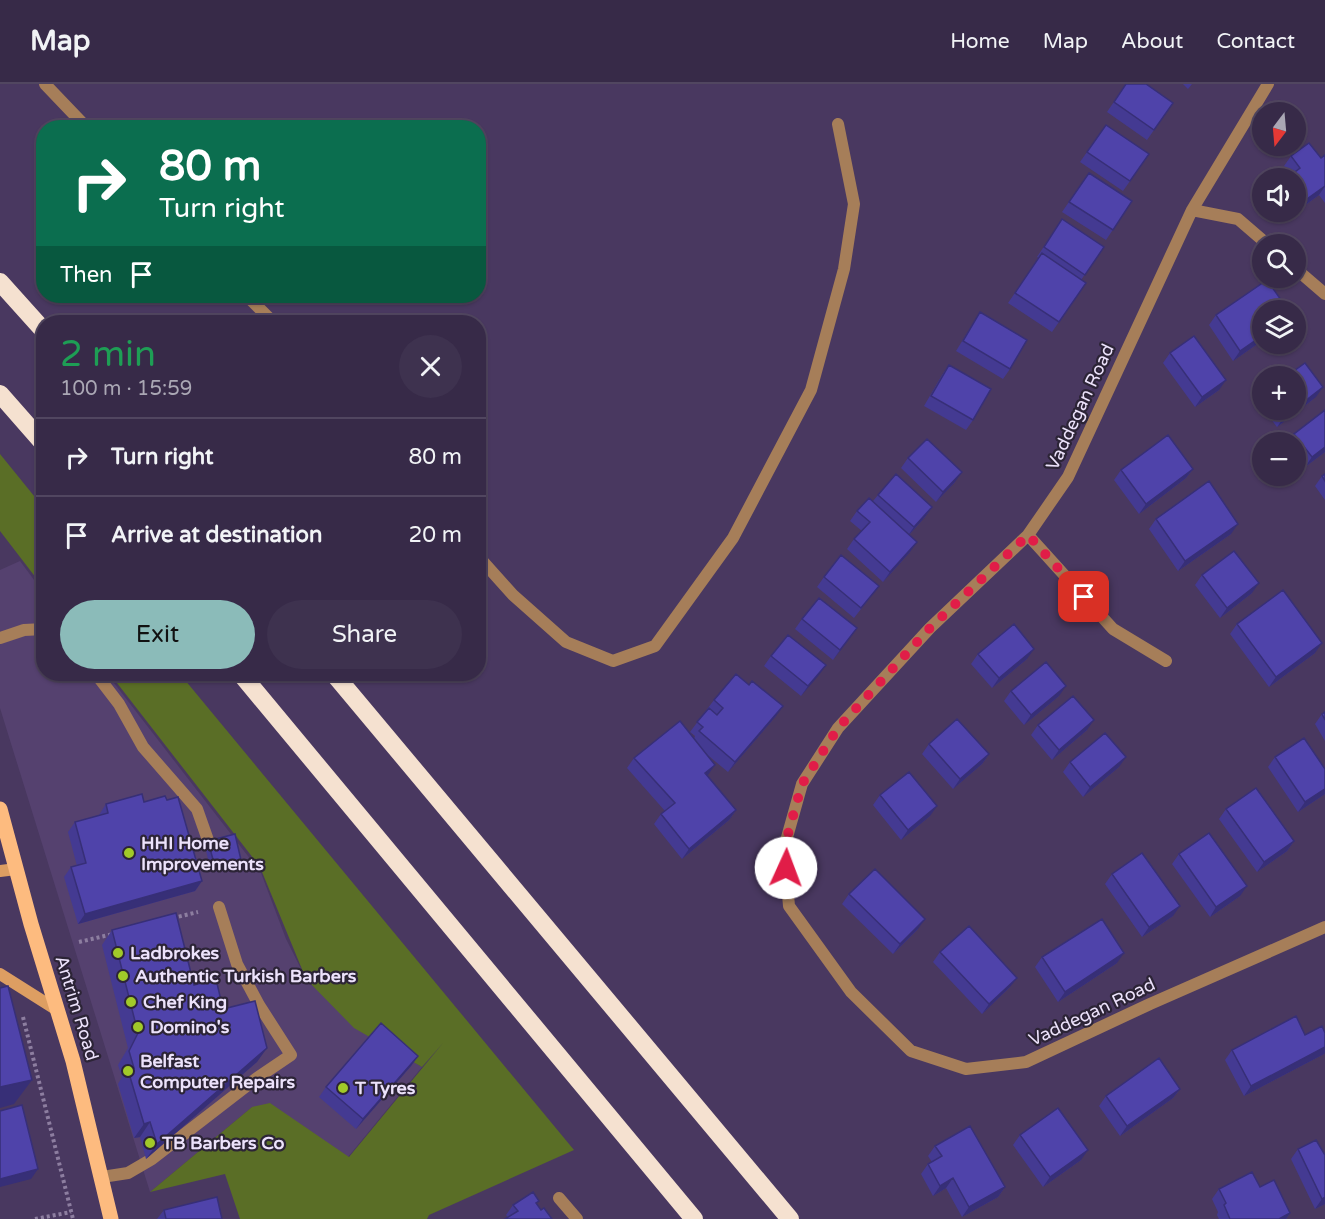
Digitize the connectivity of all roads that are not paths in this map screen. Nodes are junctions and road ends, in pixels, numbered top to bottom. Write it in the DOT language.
graph roads {
  1 [pos="45,84"];
  2 [pos="1268,84"];
  3 [pos="79,120"];
  4 [pos="838,124"];
  5 [pos="1192,210"];
  6 [pos="1255,234"];
  7 [pos="1306,278"];
  8 [pos="0,282"];
  9 [pos="1325,294"];
  10 [pos="254,303"];
  11 [pos="266,315"];
  12 [pos="36,322"];
  13 [pos="0,394"];
  14 [pos="36,435"];
  15 [pos="1028,535"];
  16 [pos="486,565"];
  17 [pos="36,629"];
  18 [pos="0,638"];
  19 [pos="1166,661"];
  20 [pos="101,681"];
  21 [pos="247,681"];
  22 [pos="340,681"];
  23 [pos="0,809"];
  24 [pos="209,843"];
  25 [pos="16,870"];
  26 [pos="0,872"];
  27 [pos="219,907"];
  28 [pos="1325,927"];
  29 [pos="0,974"];
  30 [pos="57,1010"];
  31 [pos="102,1177"];
  32 [pos="559,1198"];
  33 [pos="111,1219"];
  34 [pos="577,1219"];
  35 [pos="694,1219"];
  36 [pos="790,1219"];
  1 -- 3 [label="street"];
  2 -- 5 [label="street, Vaddegan Road"];
  4 -- 16 [label="street"];
  5 -- 6 [label="street"];
  5 -- 15 [label="street, Vaddegan Road"];
  7 -- 9 [label="street"];
  8 -- 12 [label="highway"];
  10 -- 11 [label="street"];
  13 -- 14 [label="highway"];
  15 -- 19 [label="street"];
  15 -- 28 [label="street, Vaddegan Road"];
  17 -- 18 [label="street"];
  20 -- 24 [label="street"];
  21 -- 35 [label="highway"];
  22 -- 36 [label="highway"];
  23 -- 25 [label="main road, Antrim Road"];
  25 -- 26 [label="main road"];
  25 -- 30 [label="main road, Antrim Road"];
  27 -- 31 [label="street"];
  29 -- 30 [label="main road"];
  30 -- 31 [label="main road, Antrim Road"];
  31 -- 33 [label="main road, Antrim Road"];
  32 -- 34 [label="street"];
}
